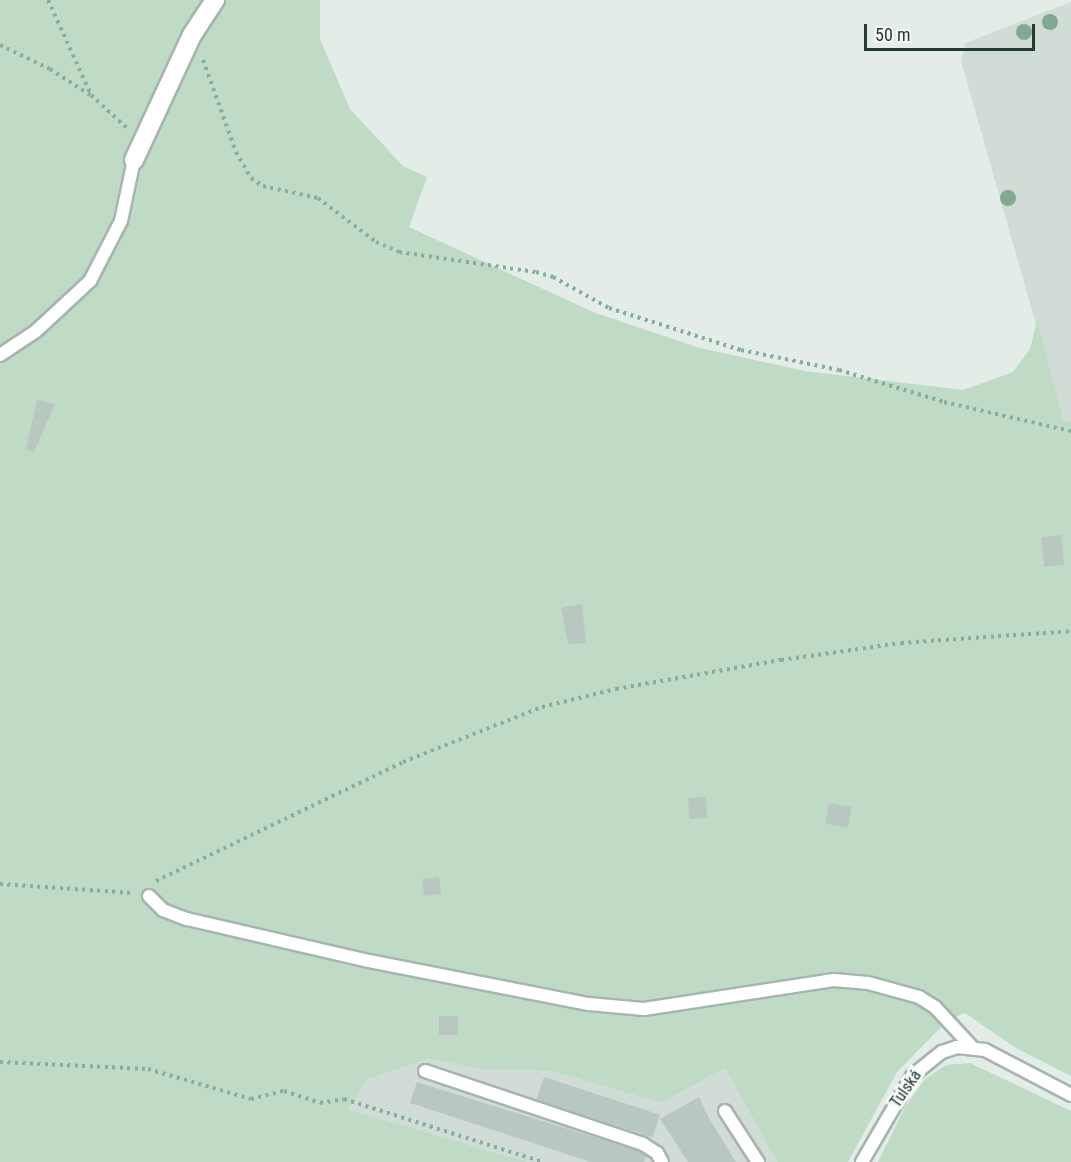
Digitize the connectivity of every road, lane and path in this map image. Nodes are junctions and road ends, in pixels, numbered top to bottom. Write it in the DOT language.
graph roads {
  1 [pos="48,0"];
  2 [pos="215,0"];
  3 [pos="192,35"];
  4 [pos="0,45"];
  5 [pos="91,95"];
  6 [pos="142,141"];
  7 [pos="134,160"];
  8 [pos="0,355"];
  9 [pos="1071,432"];
  10 [pos="1071,631"];
  11 [pos="0,884"];
  12 [pos="149,896"];
  13 [pos="972,1047"];
  14 [pos="0,1062"];
  15 [pos="425,1071"];
  16 [pos="1071,1095"];
  17 [pos="725,1111"];
  18 [pos="543,1162"];
  19 [pos="662,1162"];
  20 [pos="758,1162"];
  21 [pos="862,1162"];
  1 -- 5 [label="path"];
  2 -- 3 [label="street"];
  3 -- 6 [label="street"];
  3 -- 9 [label="path"];
  4 -- 5 [label="path"];
  5 -- 6 [label="path"];
  6 -- 7 [label="street"];
  7 -- 8 [label="lane"];
  10 -- 12 [label="path"];
  11 -- 12 [label="path"];
  12 -- 13 [label="lane"];
  13 -- 16 [label="lane"];
  13 -- 21 [label="lane, Tulská"];
  14 -- 18 [label="path"];
  15 -- 19 [label="lane"];
  17 -- 20 [label="lane"];
}
